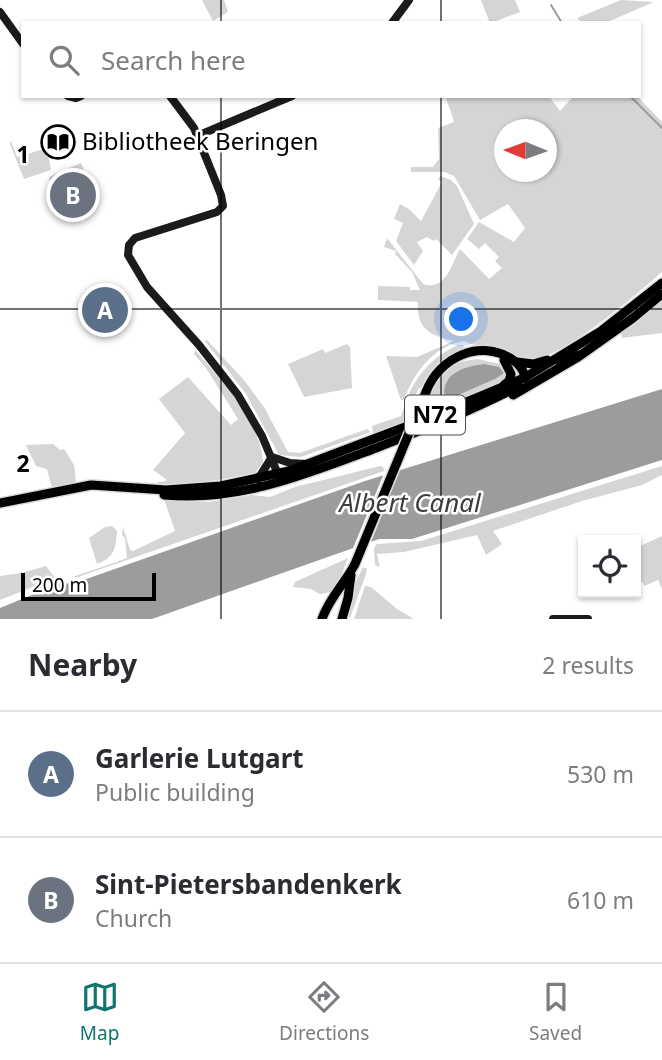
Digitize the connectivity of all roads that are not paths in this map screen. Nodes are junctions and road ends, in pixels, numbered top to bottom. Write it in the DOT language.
graph roads {
  1 [pos="409,0"];
  2 [pos="0,12"];
  3 [pos="393,21"];
  4 [pos="21,41"];
  5 [pos="172,98"];
  6 [pos="288,98"];
  7 [pos="198,138"];
  8 [pos="662,283"];
  9 [pos="662,294"];
  10 [pos="575,352"];
  11 [pos="509,361"];
  12 [pos="525,378"];
  13 [pos="500,388"];
  14 [pos="432,426"];
  15 [pos="272,457"];
  16 [pos="307,464"];
  17 [pos="280,478"];
  18 [pos="258,480"];
  19 [pos="0,505"];
  20 [pos="354,565"];
  21 [pos="334,595"];
  22 [pos="344,616"];
  23 [pos="322,619"];
  24 [pos="553,619"];
  25 [pos="588,619"];
  1 -- 3 [label="street"];
  2 -- 4 [label="street"];
  5 -- 7 [label="street"];
  6 -- 7 [label="street"];
  7 -- 15 [label="street"];
  8 -- 10 [label="main road, N72"];
  9 -- 10 [label="main road, N72"];
  10 -- 11 [label="main road"];
  10 -- 12 [label="main road, N72"];
  10 -- 14 [label="main road"];
  11 -- 12 [label="main road"];
  11 -- 13 [label="main road"];
  11 -- 20 [label="main road, bridge"];
  12 -- 13 [label="main road, N72"];
  12 -- 14 [label="main road, N72"];
  13 -- 16 [label="main road, N72"];
  14 -- 17 [label="main road, N72"];
  15 -- 16 [label="street"];
  15 -- 17 [label="street"];
  15 -- 18 [label="street"];
  16 -- 17 [label="main road, N72"];
  17 -- 18 [label="main road, N72"];
  17 -- 19 [label="main road, N72"];
  18 -- 19 [label="main road, N72"];
  20 -- 21 [label="main road"];
  20 -- 22 [label="main road"];
  21 -- 22 [label="main road"];
  21 -- 23 [label="main road"];
  24 -- 25 [label="street"];
}
